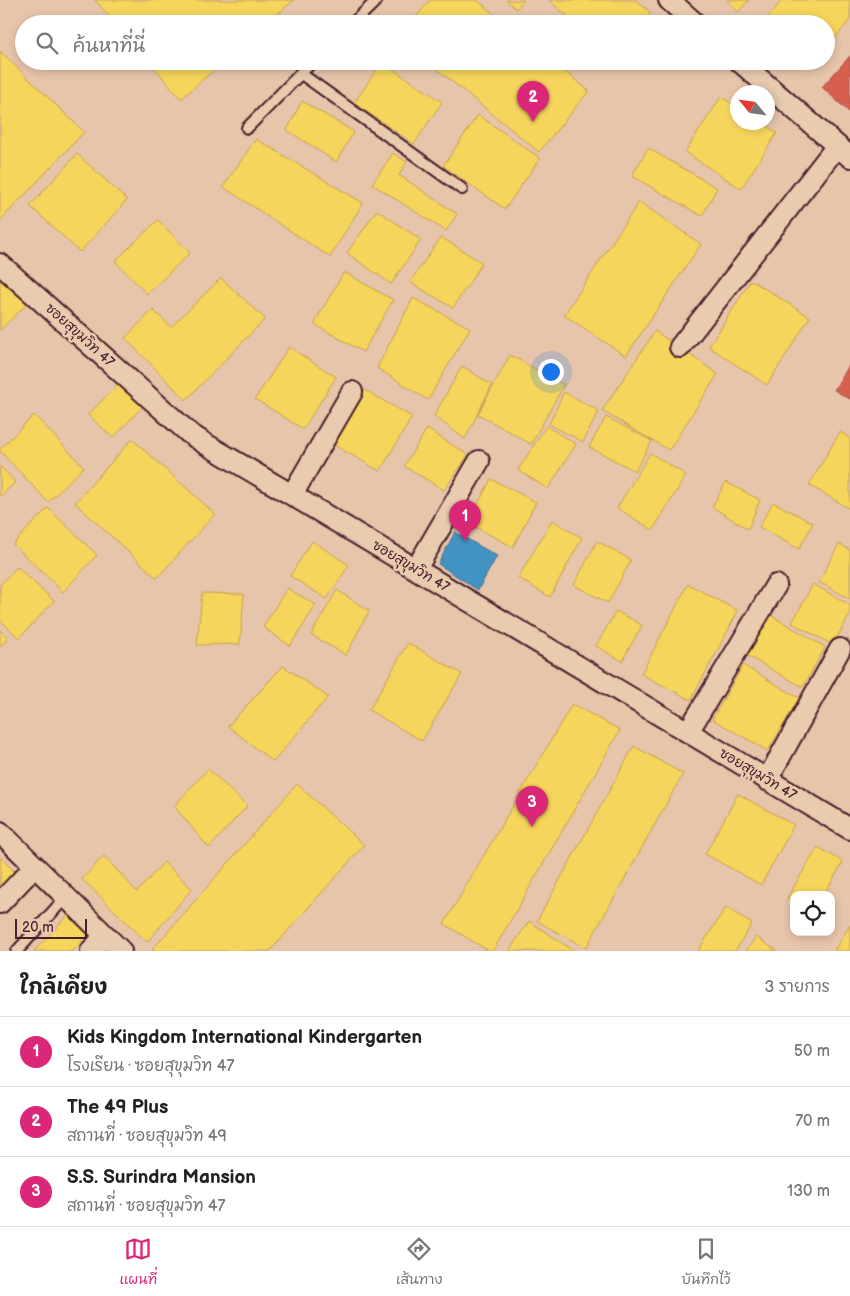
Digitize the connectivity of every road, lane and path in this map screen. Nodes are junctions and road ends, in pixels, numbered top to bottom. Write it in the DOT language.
graph roads {
  1 [pos="378,0"];
  2 [pos="669,0"];
  3 [pos="362,15"];
  4 [pos="686,15"];
  5 [pos="303,70"];
  6 [pos="749,70"];
  7 [pos="300,73"];
  8 [pos="247,128"];
  9 [pos="843,151"];
  10 [pos="462,189"];
  11 [pos="0,264"];
  12 [pos="680,347"];
  13 [pos="352,392"];
  14 [pos="479,460"];
  15 [pos="292,495"];
  16 [pos="416,569"];
  17 [pos="776,585"];
  18 [pos="840,649"];
  19 [pos="688,732"];
  20 [pos="767,780"];
  21 [pos="850,829"];
  22 [pos="0,832"];
  23 [pos="35,866"];
  24 [pos="66,897"];
  25 [pos="0,903"];
  26 [pos="105,935"];
  27 [pos="17,951"];
  28 [pos="91,951"];
  29 [pos="121,951"];
  1 -- 3 [label="lane"];
  2 -- 4 [label="street"];
  5 -- 7 [label="lane"];
  6 -- 9 [label="street"];
  7 -- 8 [label="lane"];
  7 -- 10 [label="lane"];
  9 -- 12 [label="street"];
  11 -- 15 [label="street, ซอยสุขุมวิท 47"];
  13 -- 15 [label="street"];
  14 -- 16 [label="street"];
  15 -- 16 [label="street, ซอยสุขุมวิท 47"];
  16 -- 19 [label="street, ซอยสุขุมวิท 47"];
  17 -- 19 [label="street"];
  18 -- 20 [label="street"];
  19 -- 20 [label="street, ซอยสุขุมวิท 47"];
  20 -- 21 [label="street, ซอยสุขุมวิท 47"];
  22 -- 23 [label="street"];
  23 -- 24 [label="street"];
  23 -- 25 [label="street"];
  24 -- 26 [label="street"];
  24 -- 27 [label="lane"];
  26 -- 28 [label="street"];
  26 -- 29 [label="street"];
}
